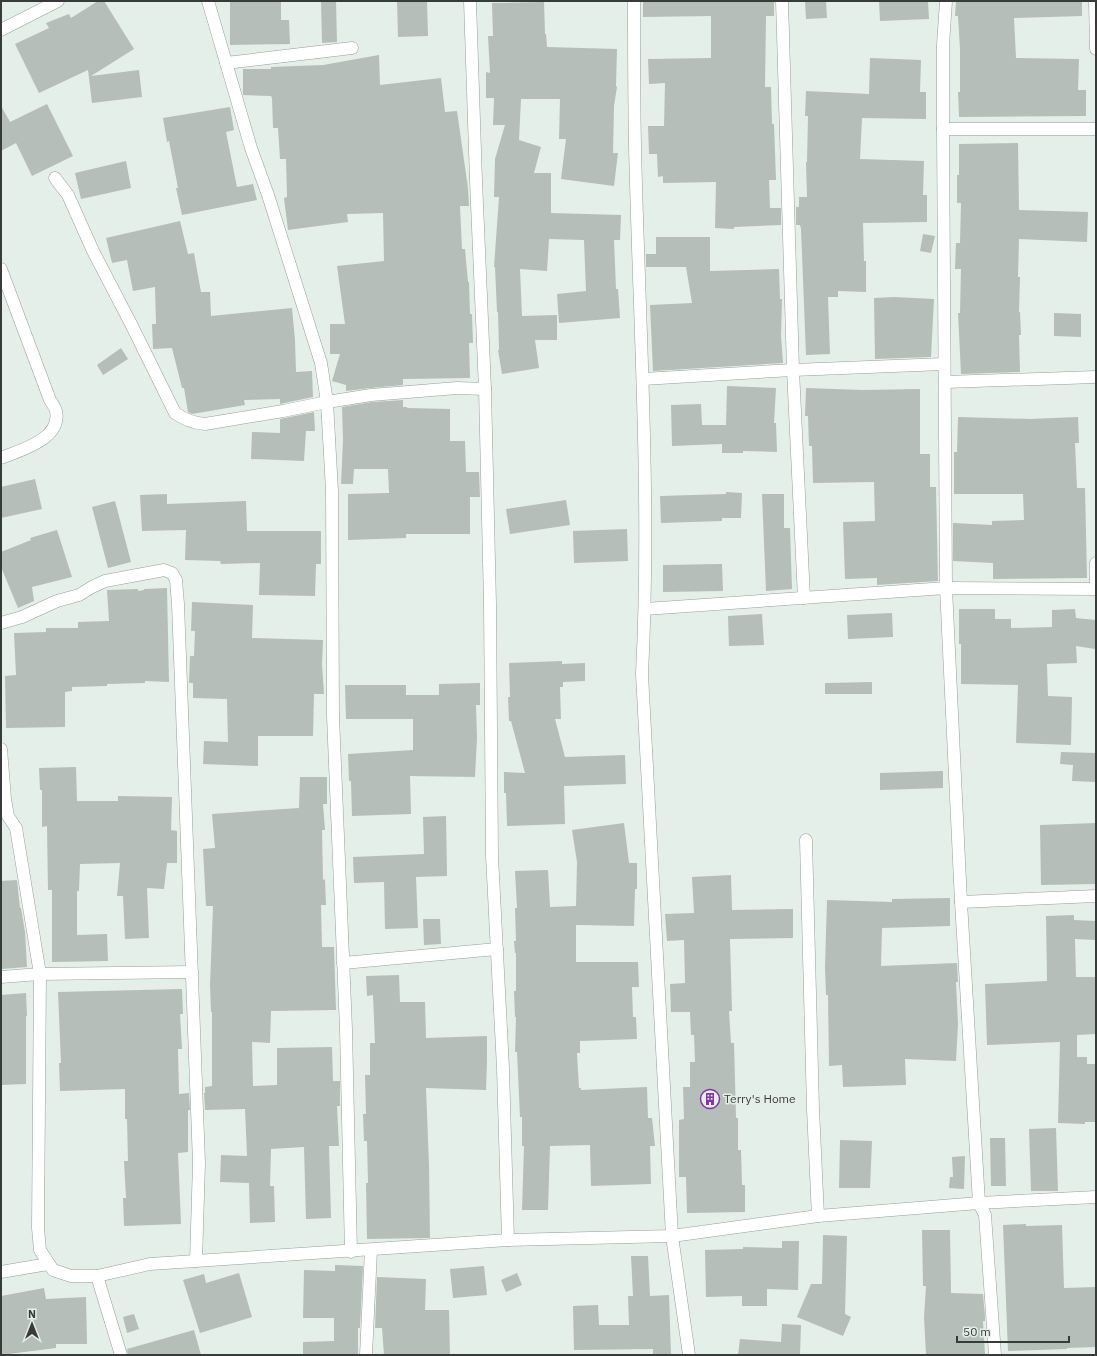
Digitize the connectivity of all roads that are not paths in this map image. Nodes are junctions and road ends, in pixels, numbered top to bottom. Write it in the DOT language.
graph roads {
  1 [pos="58,1"];
  2 [pos="208,1"];
  3 [pos="470,1"];
  4 [pos="634,1"];
  5 [pos="782,1"];
  6 [pos="946,1"];
  7 [pos="1095,1"];
  8 [pos="1,30"];
  9 [pos="352,48"];
  10 [pos="1096,49"];
  11 [pos="226,63"];
  12 [pos="943,129"];
  13 [pos="1096,129"];
  14 [pos="55,178"];
  15 [pos="1,269"];
  16 [pos="944,364"];
  17 [pos="793,370"];
  18 [pos="1096,377"];
  19 [pos="643,379"];
  20 [pos="946,382"];
  21 [pos="484,389"];
  22 [pos="327,402"];
  23 [pos="1,458"];
  24 [pos="1096,563"];
  25 [pos="946,588"];
  26 [pos="1096,589"];
  27 [pos="804,598"];
  28 [pos="645,609"];
  29 [pos="1,623"];
  30 [pos="1,749"];
  31 [pos="5,817"];
  32 [pos="806,840"];
  33 [pos="1096,896"];
  34 [pos="961,902"];
  35 [pos="497,949"];
  36 [pos="343,963"];
  37 [pos="192,972"];
  38 [pos="40,974"];
  39 [pos="1,977"];
  40 [pos="1096,1197"];
  41 [pos="979,1203"];
  42 [pos="818,1216"];
  43 [pos="672,1236"];
  44 [pos="508,1240"];
  45 [pos="371,1250"];
  46 [pos="351,1252"];
  47 [pos="196,1261"];
  48 [pos="48,1264"];
  49 [pos="1,1272"];
  50 [pos="97,1276"];
  51 [pos="121,1355"];
  52 [pos="366,1355"];
  53 [pos="689,1355"];
  54 [pos="995,1355"];
  1 -- 8 [label="street"];
  2 -- 11 [label="street"];
  3 -- 21 [label="street"];
  4 -- 19 [label="street"];
  5 -- 17 [label="street"];
  6 -- 12 [label="street"];
  7 -- 10 [label="street"];
  9 -- 11 [label="street"];
  11 -- 22 [label="street"];
  12 -- 13 [label="street"];
  12 -- 16 [label="street"];
  14 -- 22 [label="street"];
  15 -- 23 [label="street"];
  16 -- 17 [label="street"];
  16 -- 20 [label="street"];
  17 -- 19 [label="street"];
  17 -- 27 [label="street"];
  18 -- 20 [label="street"];
  19 -- 28 [label="street"];
  20 -- 25 [label="street"];
  21 -- 22 [label="street"];
  21 -- 35 [label="street"];
  22 -- 36 [label="street"];
  24 -- 26 [label="street"];
  25 -- 26 [label="street"];
  25 -- 27 [label="street"];
  25 -- 34 [label="street"];
  27 -- 28 [label="street"];
  28 -- 43 [label="street"];
  29 -- 37 [label="street"];
  30 -- 31 [label="street"];
  31 -- 38 [label="street"];
  32 -- 42 [label="street"];
  33 -- 34 [label="street"];
  34 -- 41 [label="street"];
  35 -- 36 [label="street"];
  35 -- 44 [label="street"];
  36 -- 46 [label="street"];
  37 -- 38 [label="street"];
  37 -- 47 [label="street"];
  38 -- 39 [label="street"];
  38 -- 48 [label="street"];
  40 -- 41 [label="street"];
  41 -- 42 [label="street"];
  41 -- 54 [label="street"];
  42 -- 43 [label="street"];
  43 -- 44 [label="street"];
  43 -- 53 [label="street"];
  44 -- 45 [label="street"];
  45 -- 46 [label="street"];
  45 -- 52 [label="street"];
  46 -- 47 [label="street"];
  47 -- 50 [label="street"];
  48 -- 49 [label="street"];
  48 -- 50 [label="street"];
  50 -- 51 [label="street"];
}
